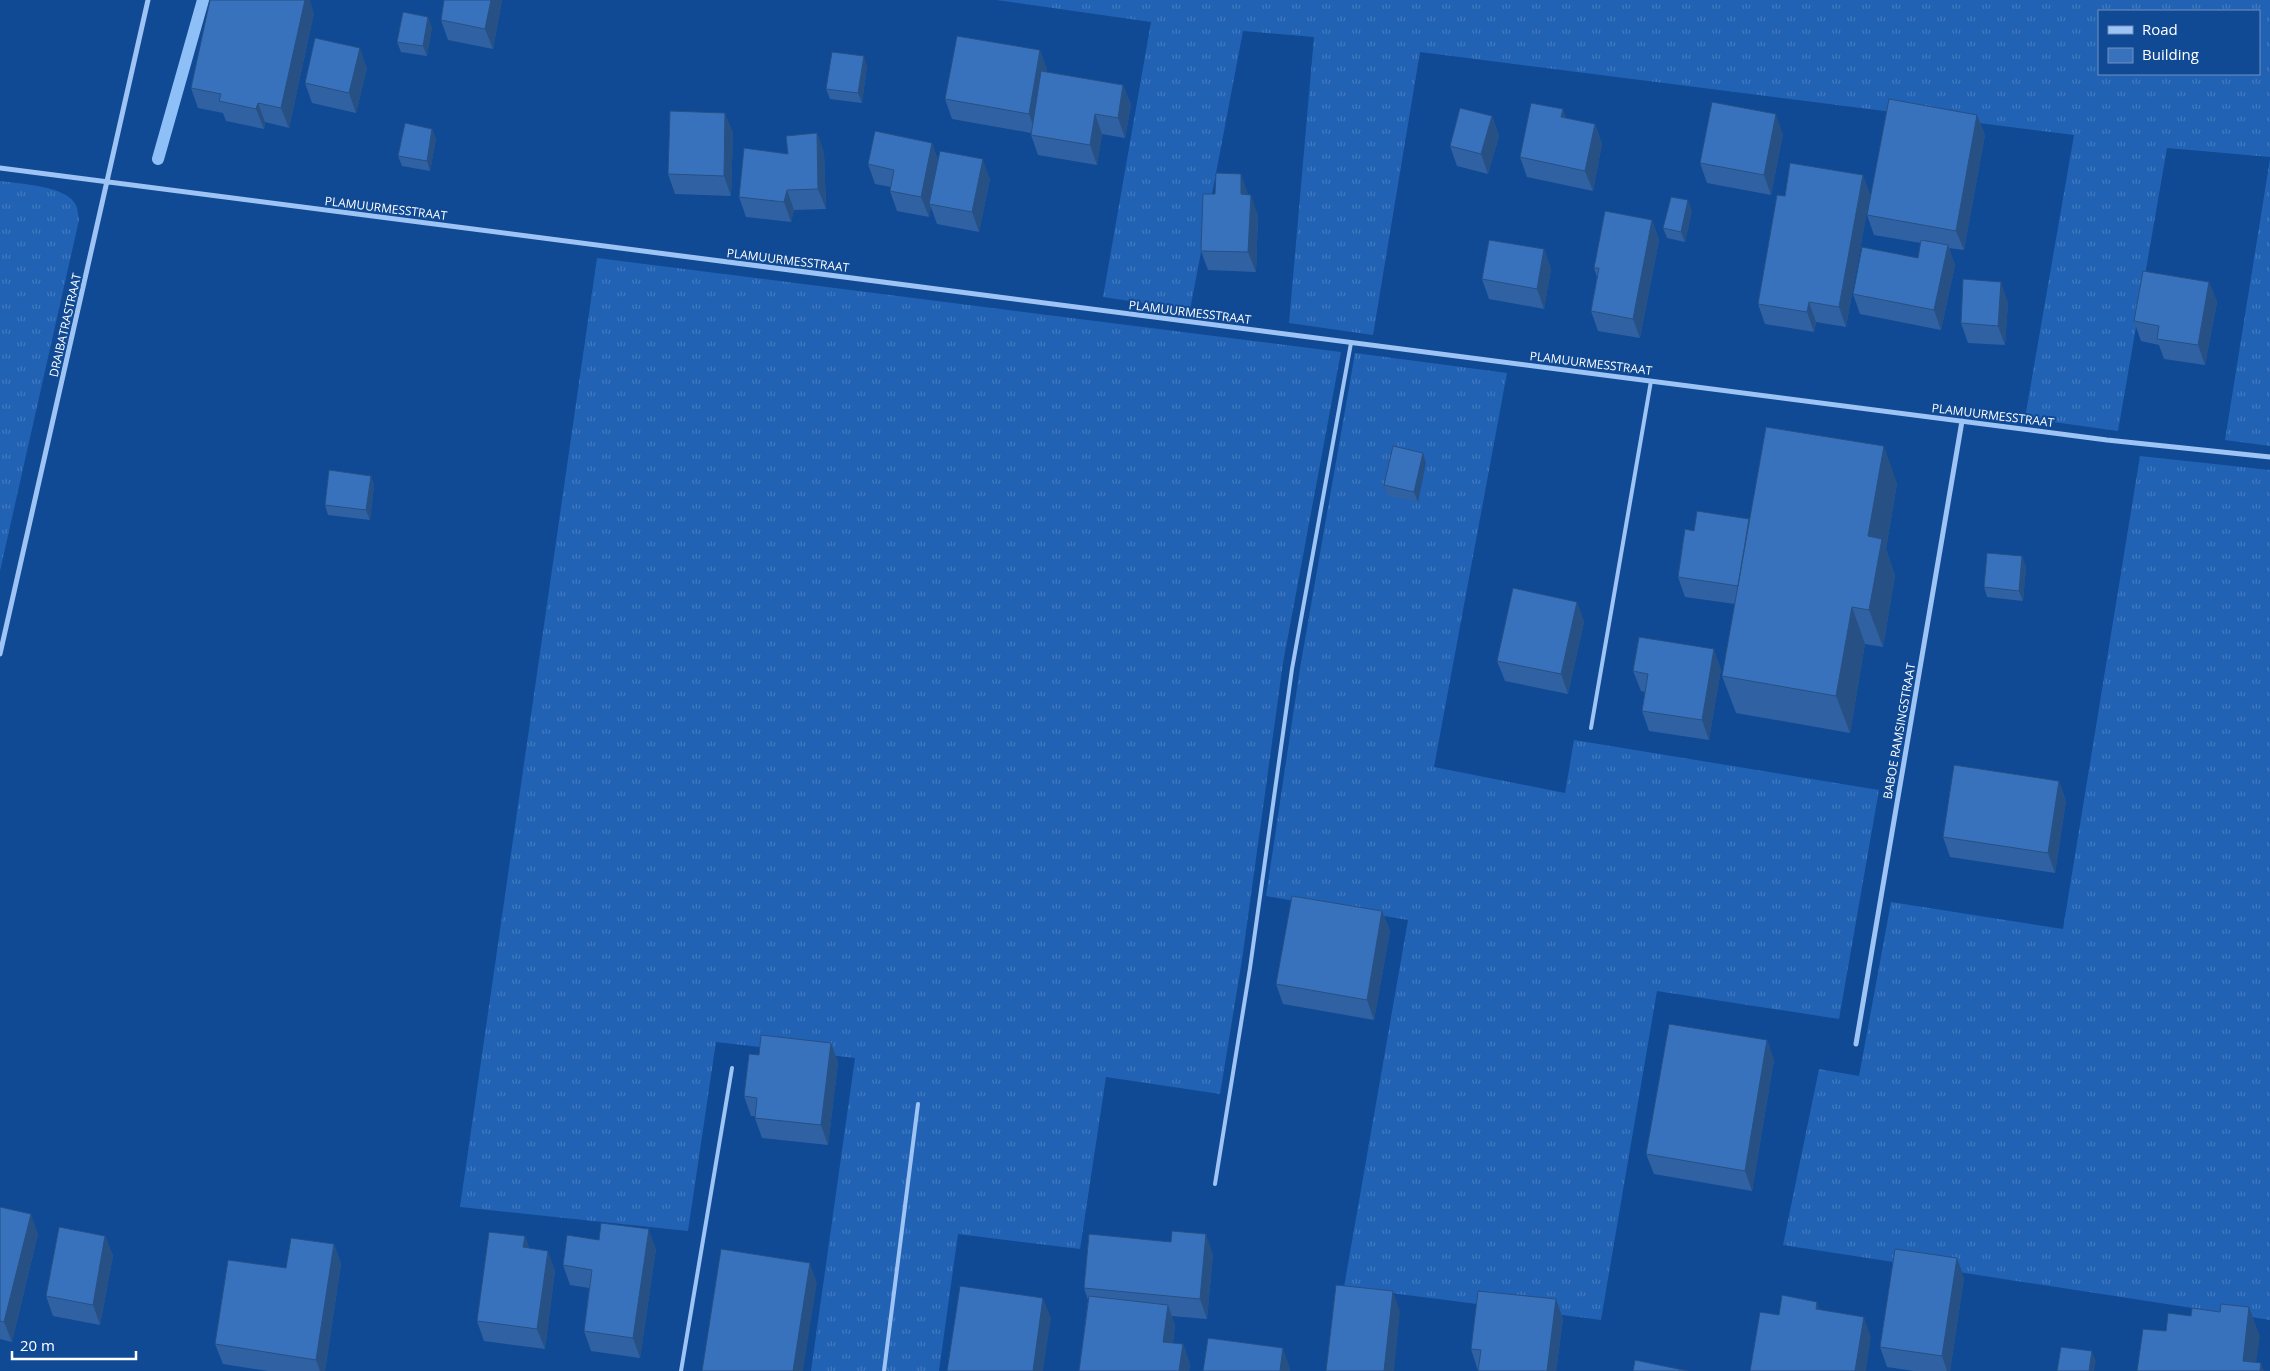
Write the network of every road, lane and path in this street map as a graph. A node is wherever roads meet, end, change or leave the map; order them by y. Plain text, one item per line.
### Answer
1 (148, 0) edge
2 (0, 168) edge
3 (107, 182) junction
4 (1351, 343) junction
5 (1651, 381) junction
6 (1962, 421) junction
7 (2270, 457) edge
8 (0, 654) edge
9 (1592, 728) dead end
10 (1856, 1044) dead end
11 (732, 1068) dead end
12 (918, 1104) dead end
13 (1215, 1184) dead end
14 (681, 1371) edge
15 (884, 1371) edge

1 - 3 street, DRAIBATRASTRAAT
2 - 3 street, PLAMUURMESSTRAAT
3 - 4 street, PLAMUURMESSTRAAT
3 - 8 street, DRAIBATRASTRAAT
4 - 5 street, PLAMUURMESSTRAAT
4 - 13 lane
5 - 6 street, PLAMUURMESSTRAAT
5 - 9 lane
6 - 7 street, PLAMUURMESSTRAAT
6 - 10 street, BABOE RAMSINGSTRAAT
11 - 14 lane
12 - 15 lane

